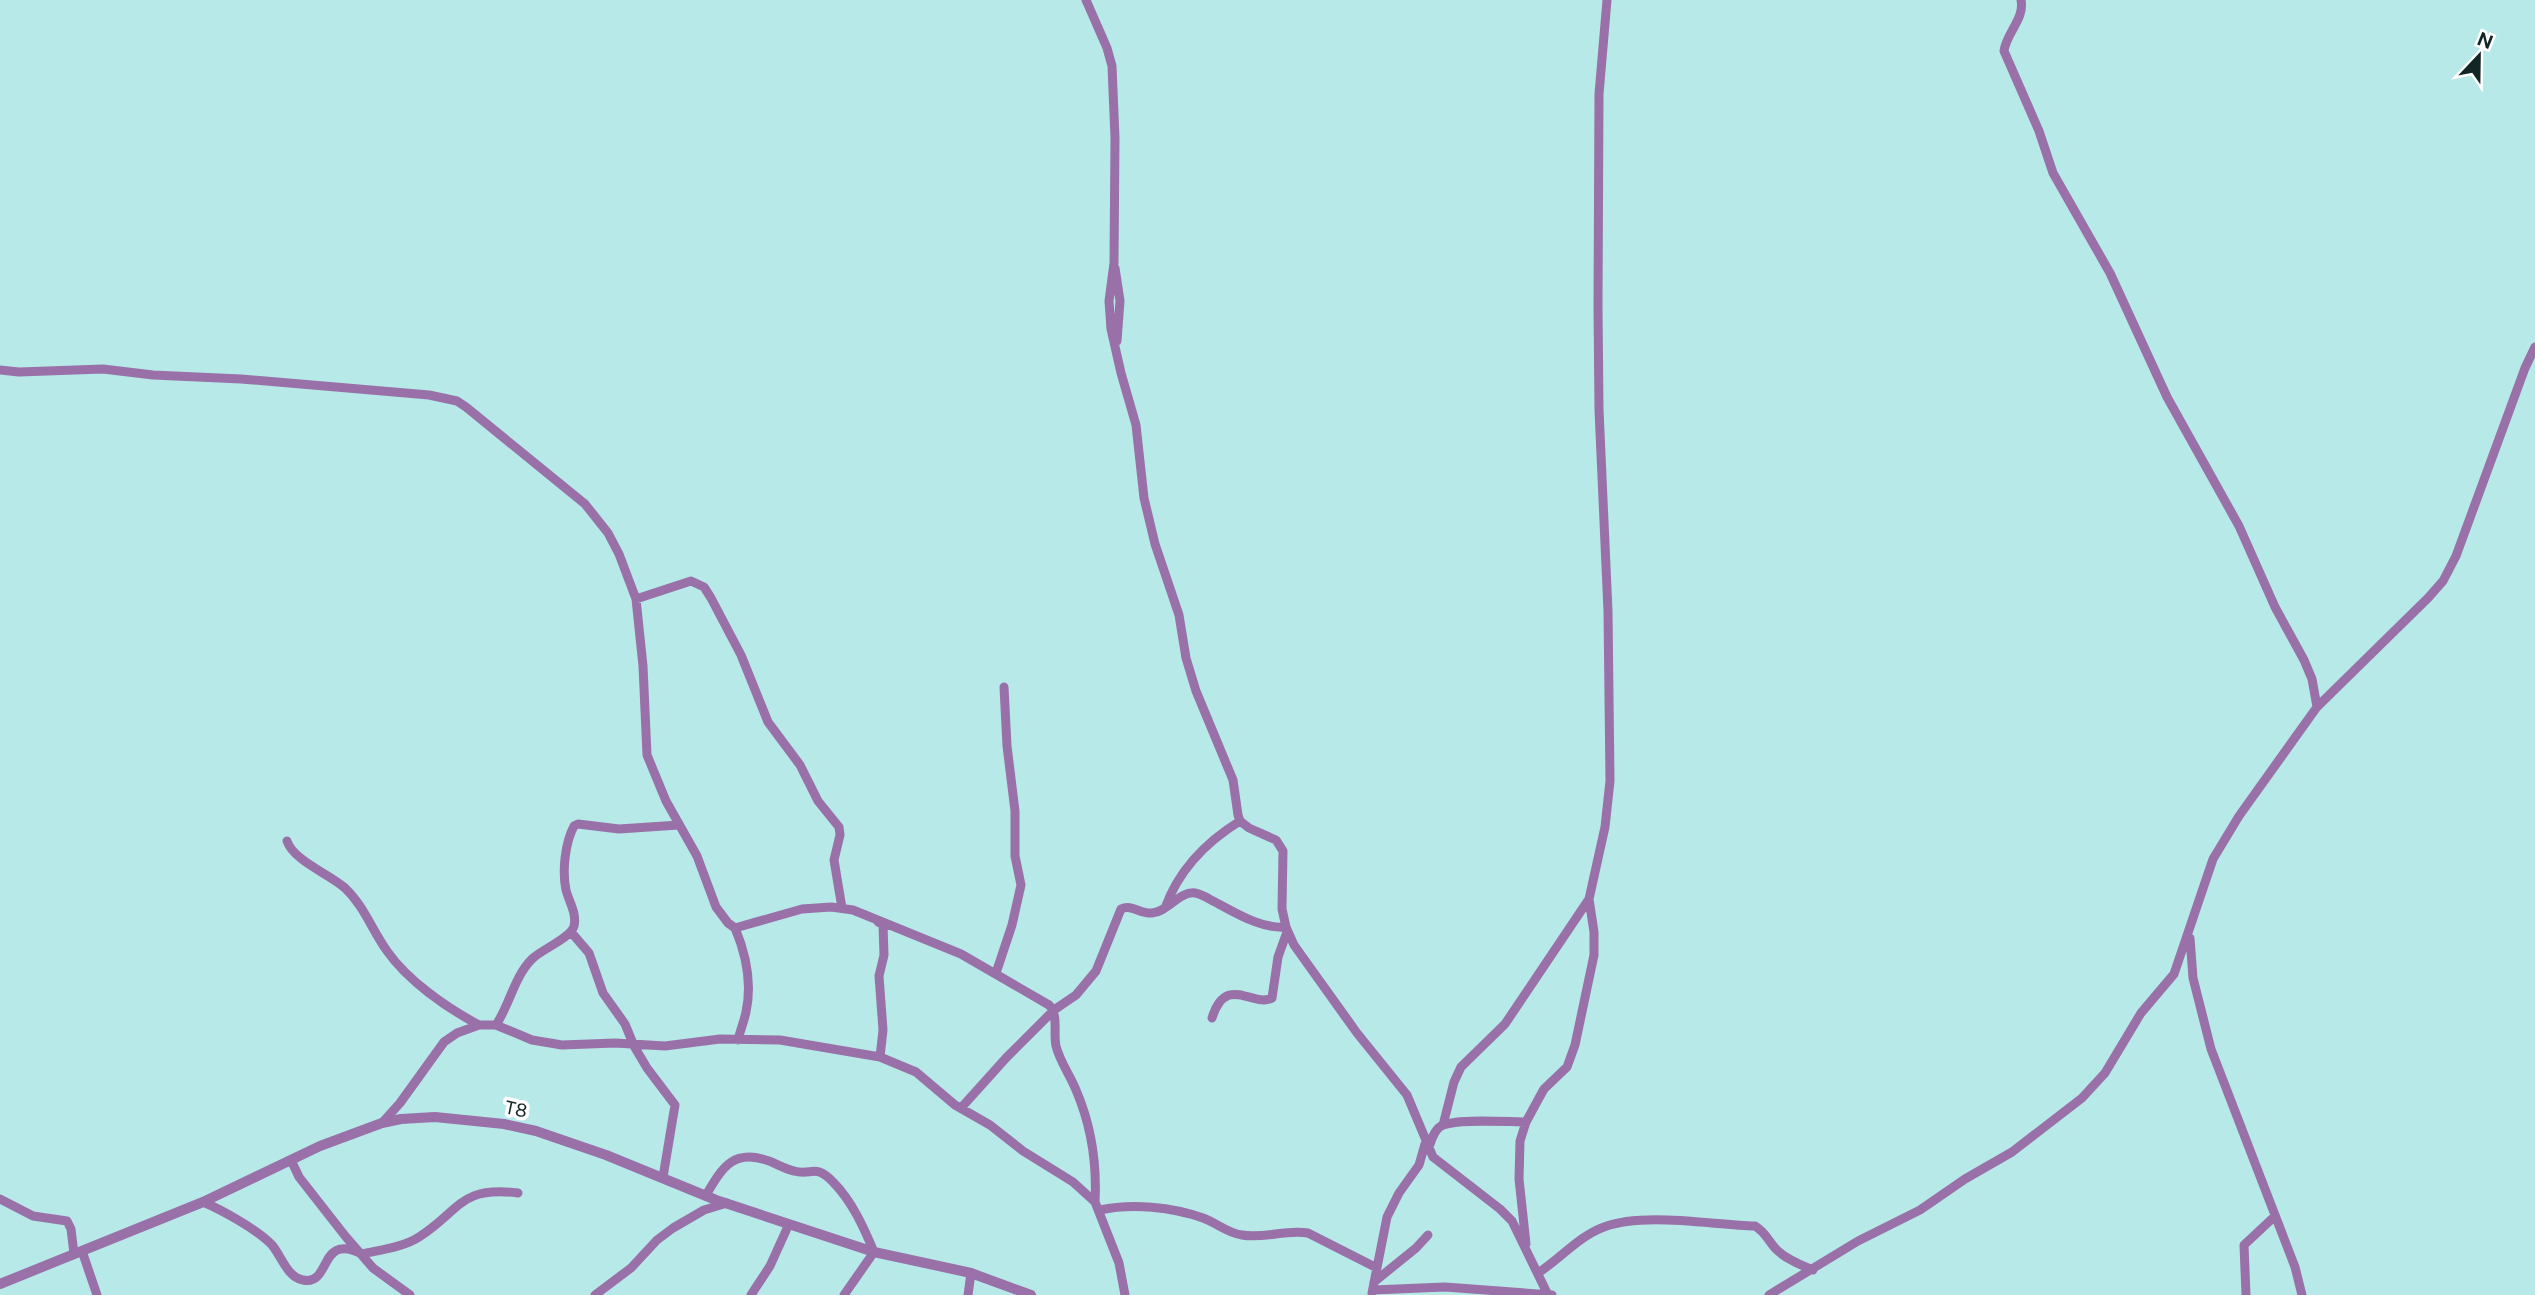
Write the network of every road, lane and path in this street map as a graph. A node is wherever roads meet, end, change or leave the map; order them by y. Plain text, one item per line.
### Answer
1 (1086, 0) edge
2 (1607, 0) edge
3 (2021, 0) edge
4 (2535, 347) edge
5 (0, 370) edge
6 (636, 599) junction
7 (1004, 687) dead end
8 (2317, 707) junction
9 (1240, 821) junction
10 (679, 825) junction
11 (288, 841) dead end
12 (1589, 899) junction
13 (842, 908) junction
14 (1164, 909) junction
15 (876, 919) junction
16 (735, 928) junction
17 (2190, 929) junction
18 (1286, 930) junction
19 (571, 932) junction
20 (996, 973) junction
21 (1054, 1010) junction
22 (1212, 1018) dead end
23 (479, 1025) junction
24 (496, 1025) junction
25 (738, 1040) junction
26 (634, 1046) junction
27 (880, 1057) junction
28 (961, 1108) junction
29 (1417, 1119) junction
30 (1526, 1122) junction
31 (382, 1123) junction
32 (1440, 1128) junction
33 (1427, 1147) junction
34 (291, 1160) junction
35 (663, 1178) junction
36 (518, 1192) dead end
37 (706, 1195) junction
38 (0, 1199) edge
39 (203, 1202) junction
40 (727, 1203) junction
41 (1098, 1206) junction
42 (2274, 1217) junction
43 (789, 1224) junction
44 (1428, 1235) dead end
45 (1526, 1249) junction
46 (78, 1252) junction
47 (874, 1252) junction
48 (362, 1254) junction
49 (1377, 1268) junction
50 (1813, 1270) junction
51 (971, 1273) junction
52 (1538, 1273) junction
53 (0, 1284) edge
54 (1373, 1289) edge
55 (97, 1295) edge
56 (410, 1295) edge
57 (595, 1295) edge
58 (751, 1295) edge
59 (844, 1295) edge
60 (968, 1295) edge
61 (1031, 1295) edge
62 (1125, 1295) edge
63 (1549, 1295) edge
64 (1769, 1295) edge
65 (2246, 1295) edge
66 (2302, 1295) edge

1 - 9 street
2 - 12 street
3 - 8 street
4 - 8 street
5 - 6 street
6 - 10 street
6 - 13 street
7 - 20 street
8 - 17 street
9 - 14 street
9 - 18 street
10 - 16 street
10 - 19 street
11 - 23 street
12 - 30 street
12 - 32 street
13 - 15 street
13 - 16 street
14 - 18 street
14 - 21 street
15 - 20 street
15 - 27 street
16 - 25 street
17 - 42 street
17 - 50 street
18 - 22 street
18 - 29 street
19 - 24 street
19 - 26 street
20 - 21 street
21 - 28 street
21 - 41 street
23 - 24 street
23 - 31 street
24 - 26 street
25 - 26 street
25 - 27 street
26 - 35 street
27 - 28 street
28 - 41 street
29 - 32 street
29 - 33 street
30 - 32 street
30 - 45 street
31 - 34 street, T8
31 - 35 street, T8
32 - 33 street
33 - 45 street
33 - 49 street
34 - 39 street, T8
34 - 48 street
35 - 37 street, T8
36 - 48 street
37 - 40 street, T8
37 - 47 street
38 - 46 street
39 - 46 street, T8
39 - 48 street
40 - 43 street, T8
40 - 57 street
41 - 49 street
41 - 62 street
42 - 65 street
42 - 66 street
43 - 47 street, T8
43 - 58 street
44 - 54 street
45 - 52 street
46 - 53 street, T8
46 - 55 street
47 - 51 street, T8
47 - 59 street
48 - 56 street
49 - 54 street
50 - 52 street
50 - 64 street
51 - 60 street
51 - 61 street, T8
52 - 63 street
54 - 63 street

